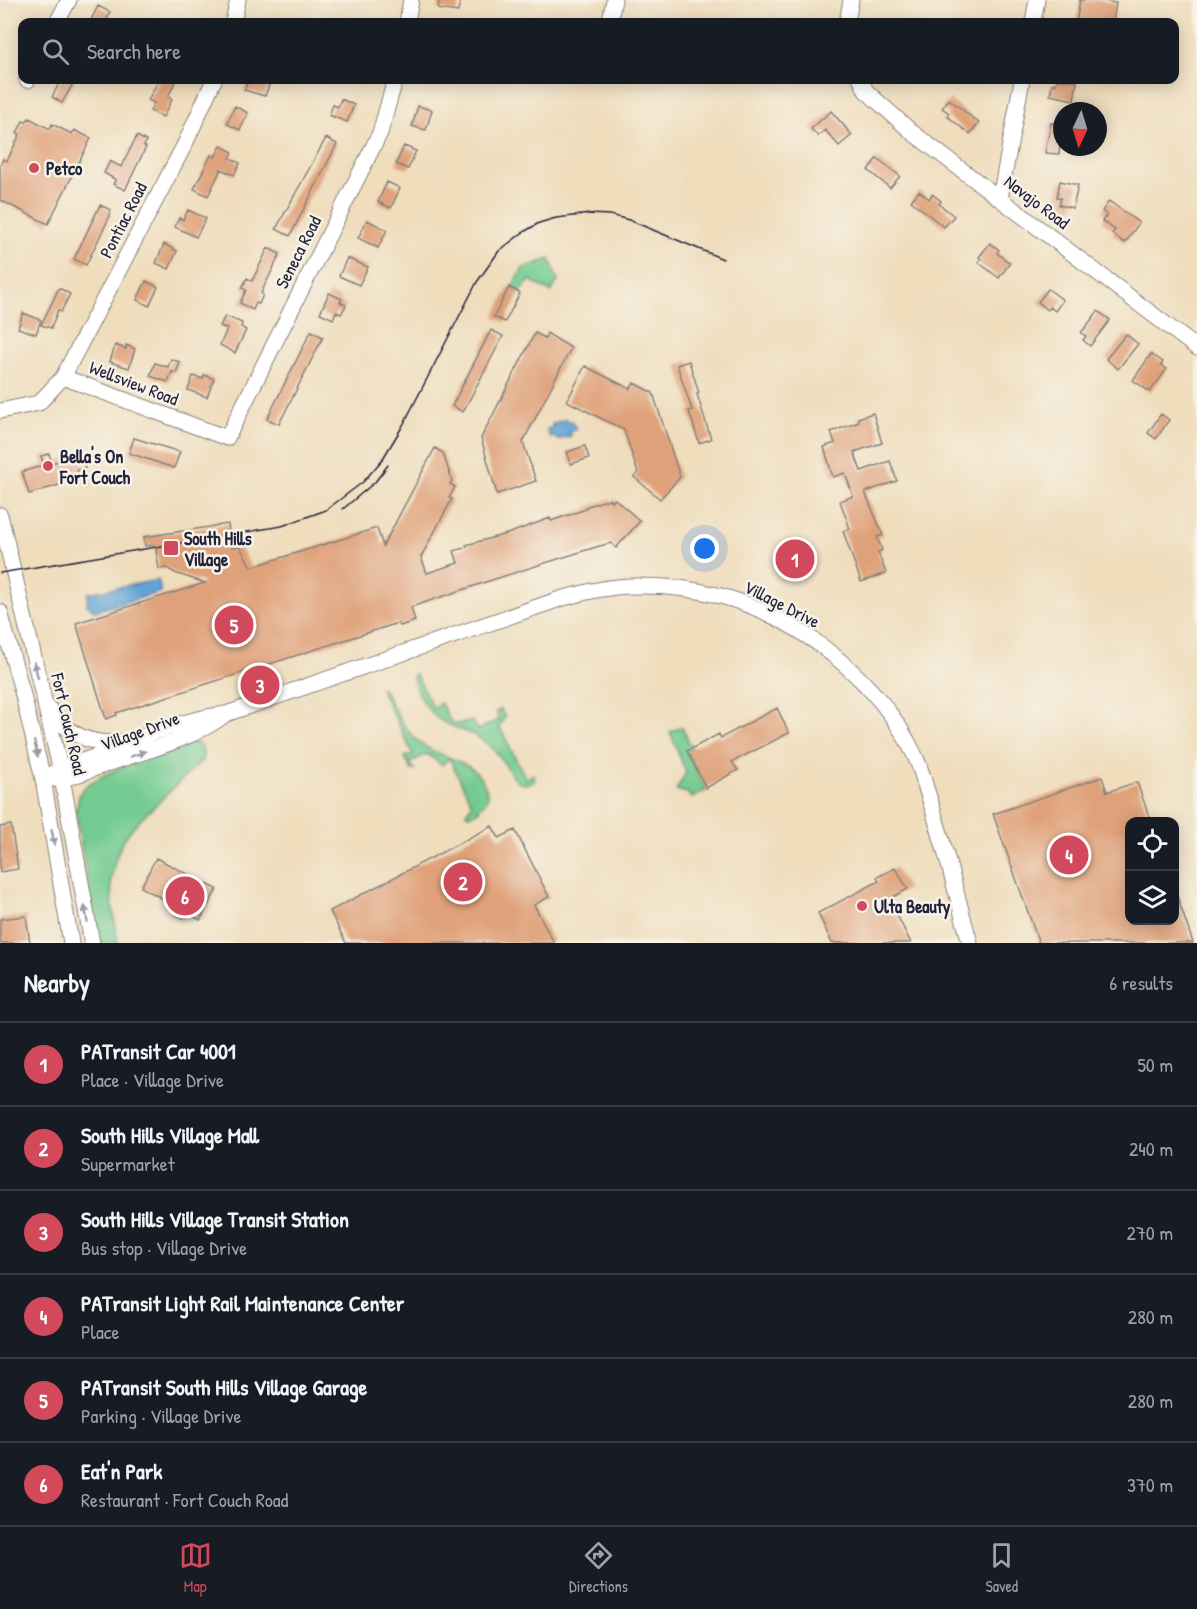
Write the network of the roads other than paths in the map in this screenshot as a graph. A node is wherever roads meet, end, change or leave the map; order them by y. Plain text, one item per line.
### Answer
1 (69, 0) edge
2 (238, 0) edge
3 (411, 0) edge
4 (614, 0) edge
5 (851, 0) edge
6 (1037, 0) edge
7 (59, 18) edge
8 (234, 18) edge
9 (408, 18) edge
10 (610, 18) edge
11 (848, 18) edge
12 (1034, 18) edge
13 (212, 84) edge
14 (394, 84) edge
15 (863, 84) edge
16 (1021, 84) edge
17 (1000, 198) junction
18 (1197, 348) edge
19 (63, 377) junction
20 (0, 411) edge
21 (227, 438) joint
22 (0, 515) edge
23 (0, 612) edge
24 (4, 641) edge
25 (44, 701) junction
26 (226, 714) junction
27 (127, 742) junction
28 (61, 773) junction
29 (43, 779) junction
30 (71, 943) edge
31 (92, 943) edge
32 (970, 943) edge

1 - 7 street
2 - 8 street
3 - 9 street
4 - 10 street
5 - 11 street
6 - 12 street
13 - 19 street, Pontiac Road
14 - 21 street, Seneca Road
15 - 17 street, Navajo Road
16 - 17 street
17 - 18 street, Navajo Road
19 - 20 street, Wellsview Road
19 - 21 street, Wellsview Road
25 -> 22 street, Fort Couch Road
23 - 24 street, Fort Couch Road
24 -> 29 street, Fort Couch Road
25 - 27 street
25 - 28 street, Fort Couch Road
26 - 27 street, Village Drive
28 -> 26 street, Village Drive
26 - 32 street, Village Drive
27 - 28 street, Village Drive
28 - 29 street, Village Drive
31 -> 28 street, Fort Couch Road
29 -> 30 street, Fort Couch Road

